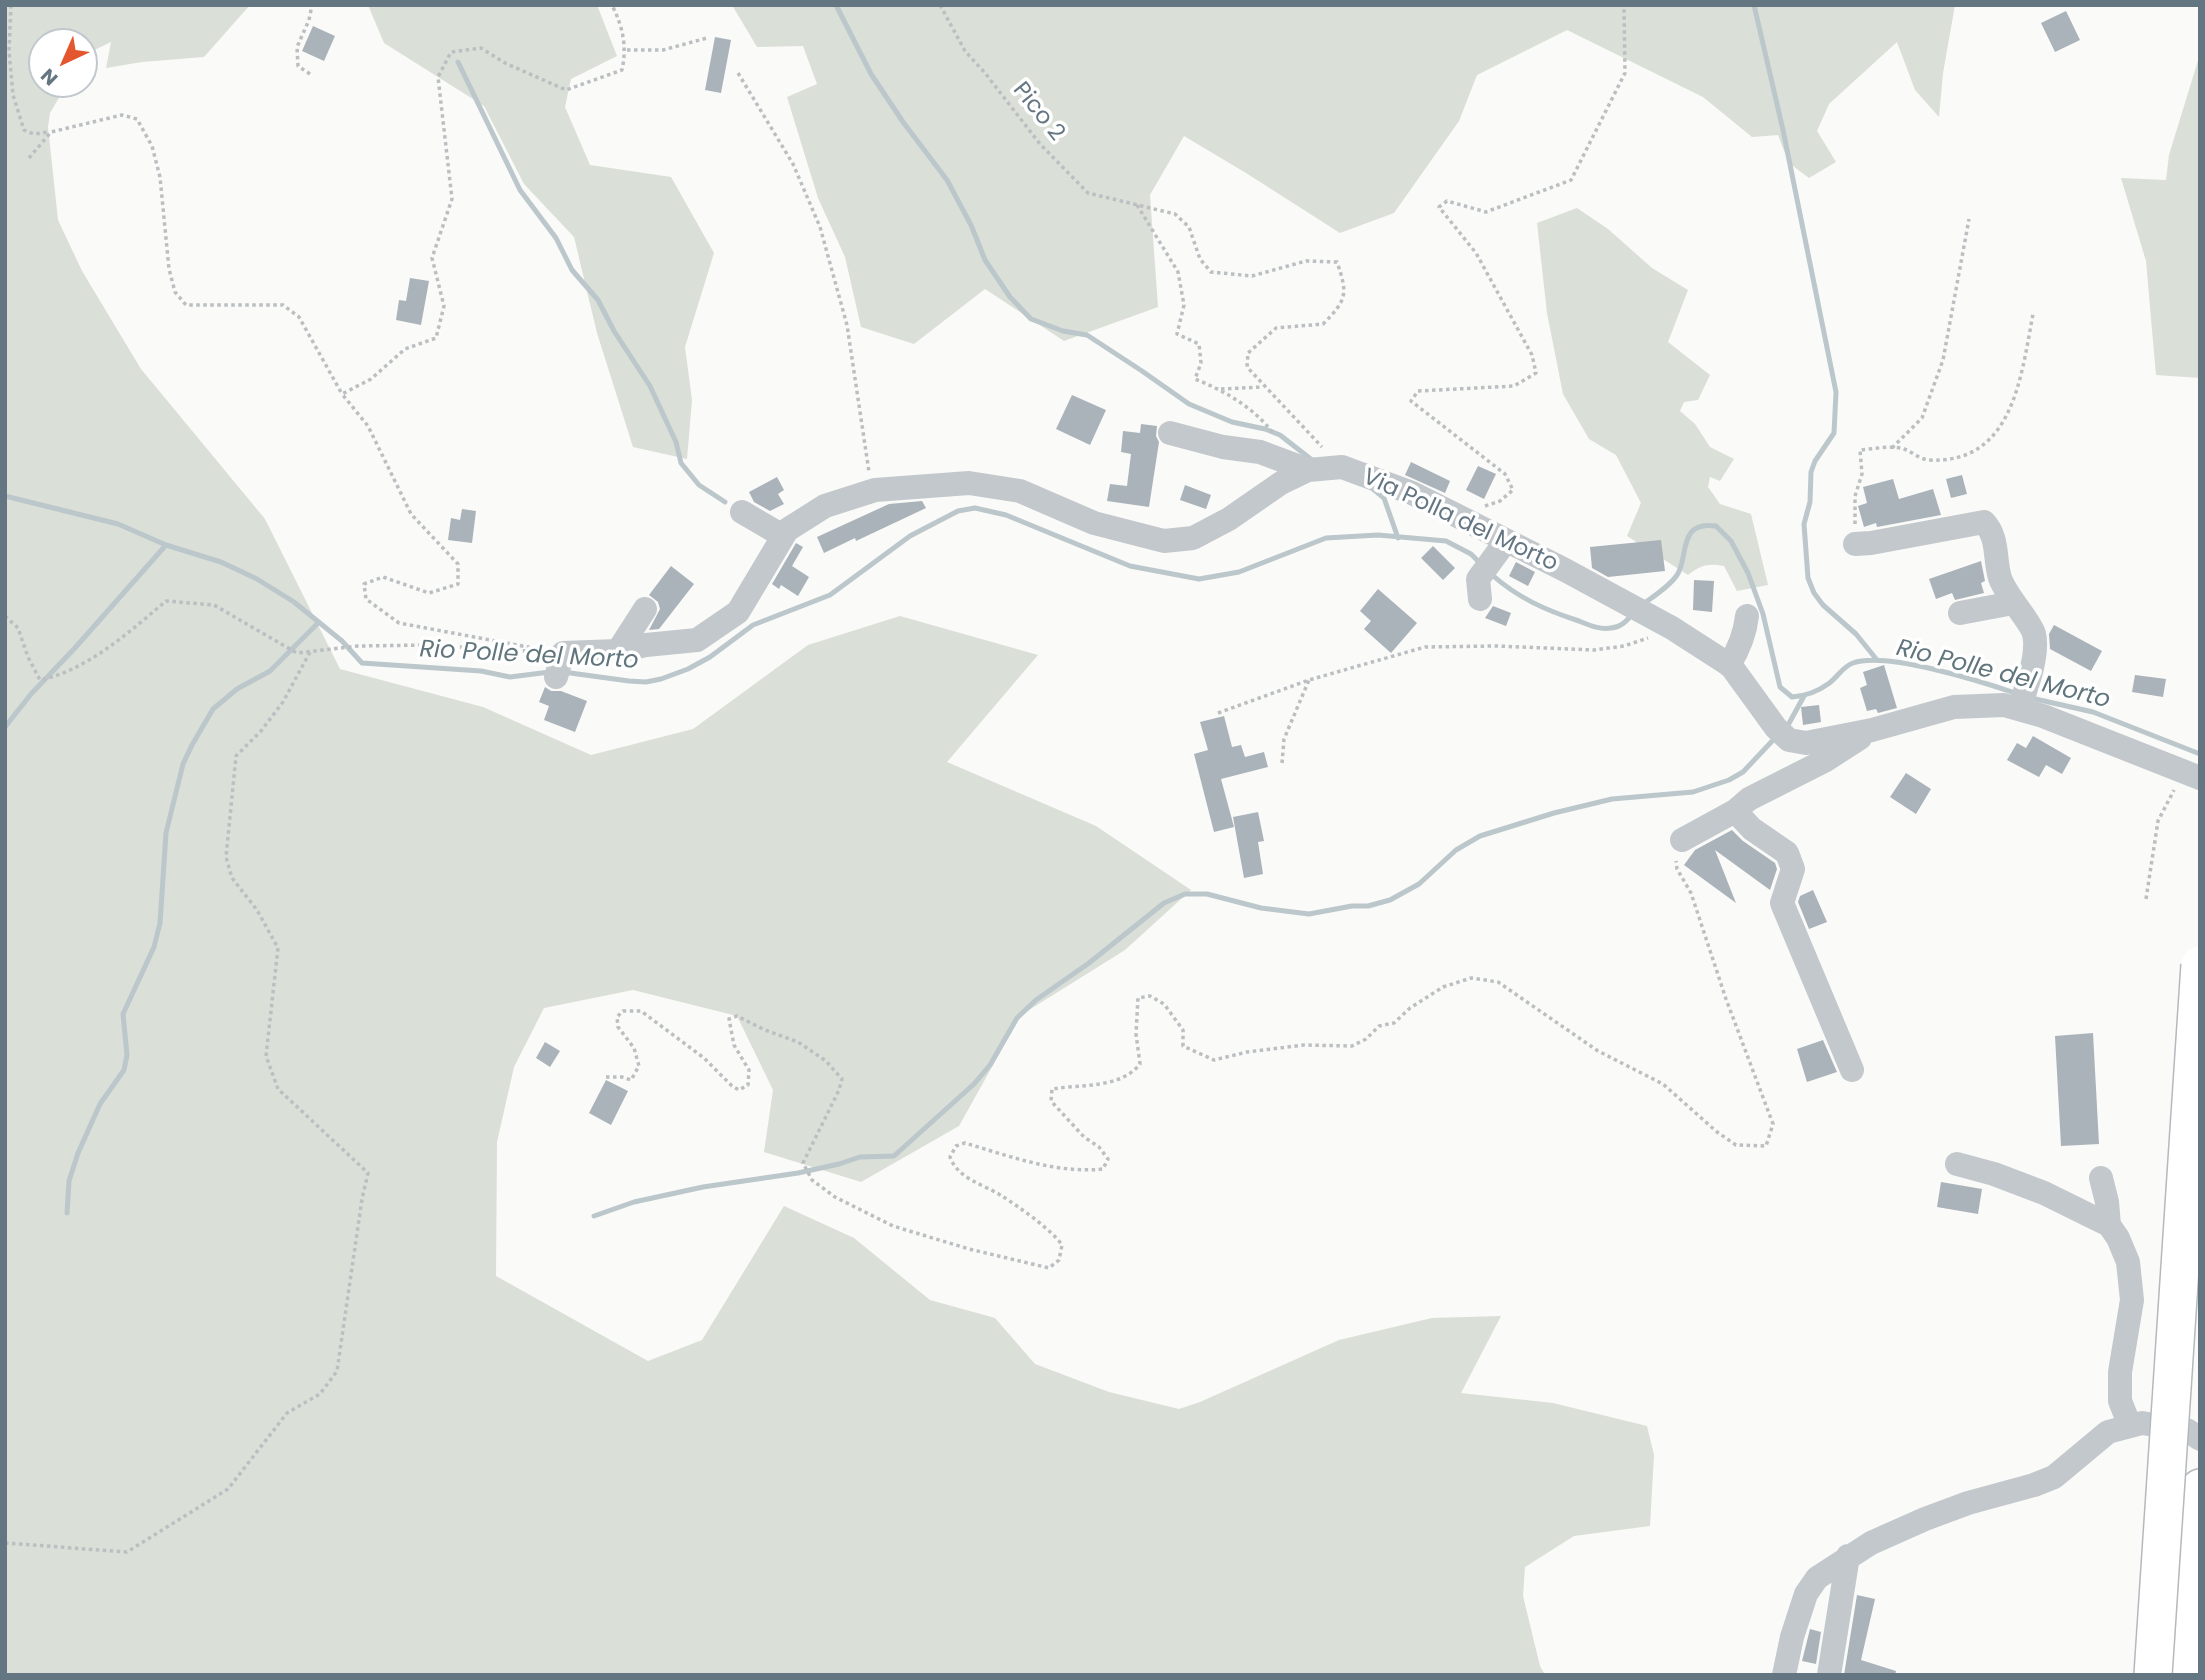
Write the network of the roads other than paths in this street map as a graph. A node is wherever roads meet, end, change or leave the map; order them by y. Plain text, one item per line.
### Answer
1 (1170, 433) dead end
2 (1311, 470) junction
3 (742, 512) dead end
4 (783, 536) junction
5 (1501, 539) junction
6 (1859, 544) road end
7 (1482, 579) dead end
8 (2013, 603) junction
9 (645, 609) dead end
10 (1960, 614) dead end
11 (1747, 616) dead end
12 (618, 651) junction
13 (560, 664) road end
14 (1729, 665) junction
15 (2022, 700) junction
16 (1872, 730) junction
17 (2192, 774) edge
18 (1735, 811) junction
19 (1682, 840) road end
20 (2200, 965) edge
21 (1852, 1070) dead end
22 (1957, 1164) dead end
23 (2101, 1178) dead end
24 (2109, 1225) junction
25 (2130, 1426) junction
26 (2200, 1440) edge
27 (2200, 1488) edge
28 (1848, 1556) junction
29 (1784, 1675) edge
30 (1829, 1675) edge
31 (2152, 1675) edge
32 (2185, 1675) edge

1 - 2 street
2 - 4 street, Via Polla del Morto
2 - 5 street, Via Polla del Morto
3 - 4 street
4 - 12 street, Via Polla del Morto
5 - 7 street
5 - 14 street, Via Polla del Morto
6 - 8 street
8 - 10 street
8 - 15 street
9 - 12 street
11 - 14 street
12 - 13 street, Via Polla del Morto
14 - 16 street, Via Polla del Morto
15 - 16 street, Via Polla del Morto
15 - 17 street, Via Polla del Morto
16 - 18 street
18 - 19 street
18 - 21 street
20 - 31 highway, bridge
22 - 24 street
23 - 24 street
24 - 25 street
25 - 26 street
25 - 28 street
27 - 32 highway
28 - 29 street
28 - 30 street

